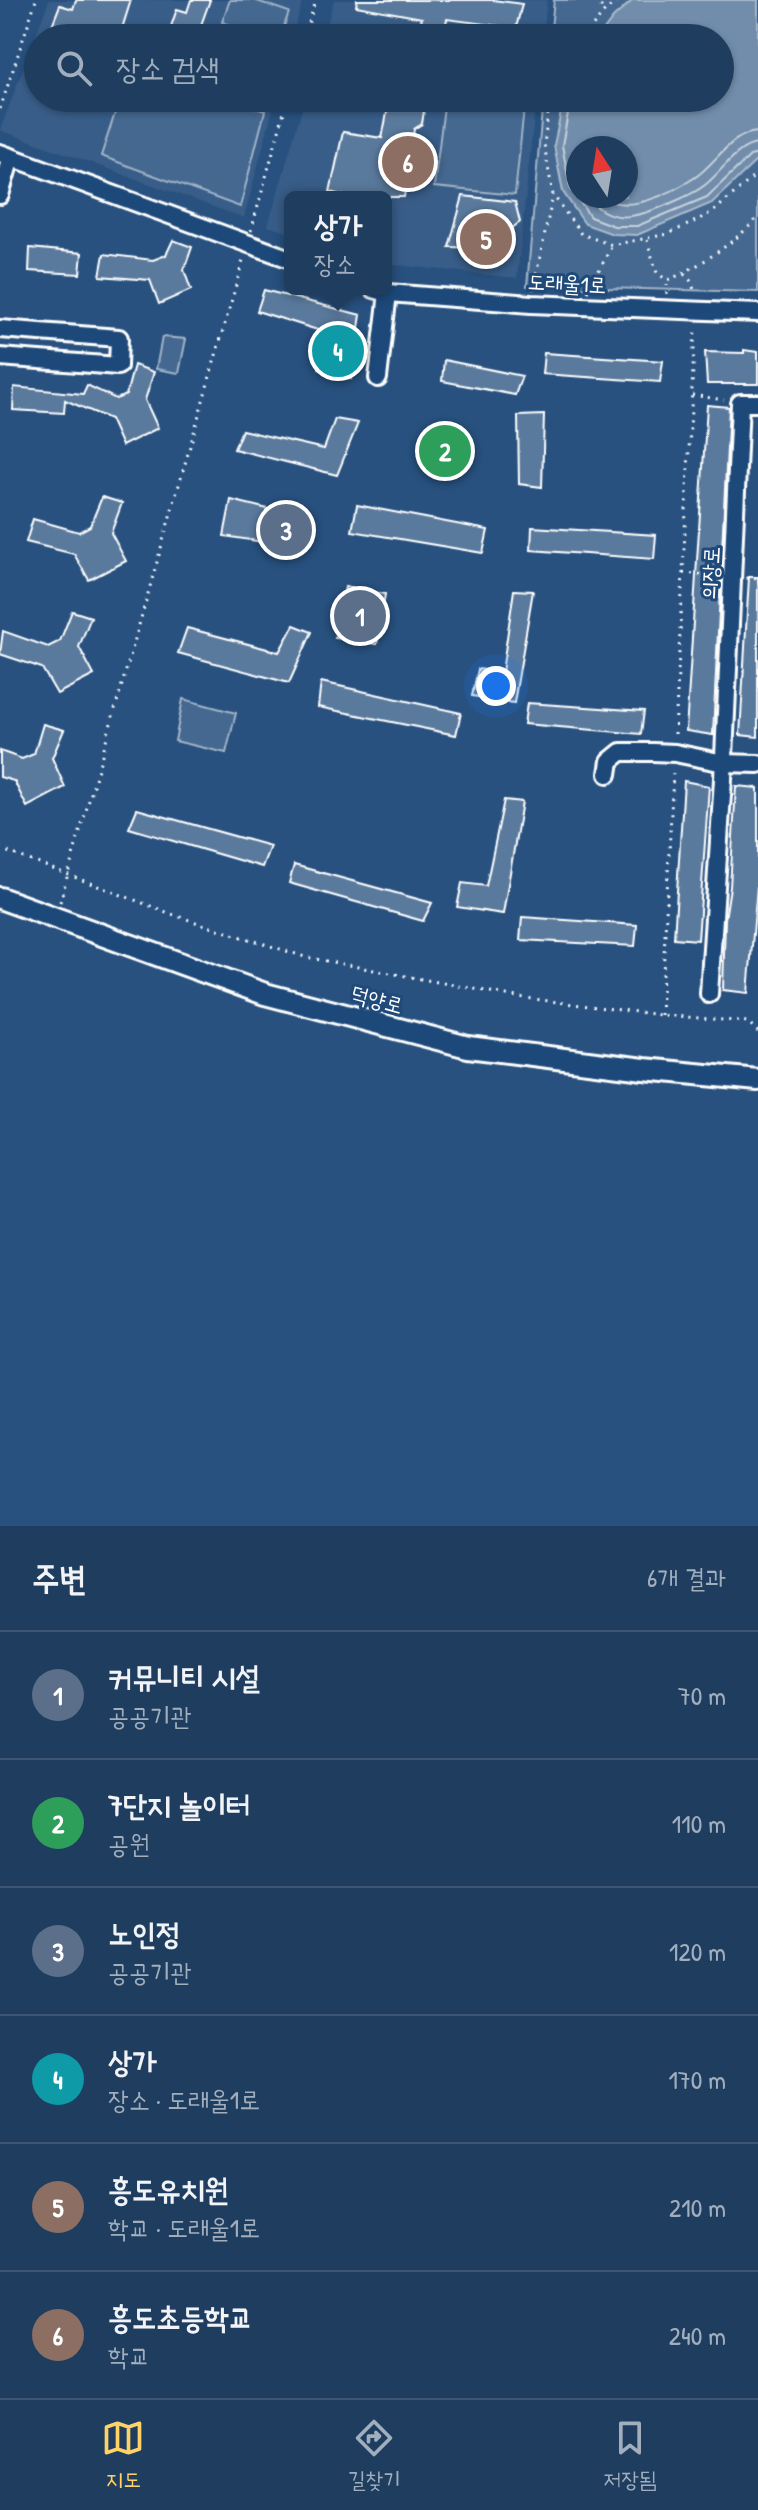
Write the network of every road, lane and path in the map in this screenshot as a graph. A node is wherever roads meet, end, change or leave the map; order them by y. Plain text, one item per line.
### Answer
1 (36, 0) edge
2 (315, 0) edge
3 (595, 0) edge
4 (619, 0) edge
5 (605, 11) junction
6 (28, 24) edge
7 (309, 24) edge
8 (594, 24) edge
9 (24, 36) edge
10 (0, 109) edge
11 (284, 112) edge
12 (548, 112) edge
13 (5, 155) edge
14 (758, 173) edge
15 (0, 195) edge
16 (553, 195) junction
17 (758, 217) edge
18 (251, 231) dead end
19 (647, 240) junction
20 (612, 245) junction
21 (244, 257) dead end
22 (284, 257) edge
23 (684, 274) junction
24 (667, 280) junction
25 (533, 291) dead end
26 (392, 292) edge
27 (588, 293) dead end
28 (667, 294) dead end
29 (381, 295) edge
30 (696, 295) dead end
31 (758, 313) edge
32 (695, 328) dead end
33 (0, 329) edge
34 (0, 357) edge
35 (378, 378) dead end
36 (692, 395) junction
37 (740, 403) junction
38 (758, 403) edge
39 (683, 573) junction
40 (719, 576) dead end
41 (743, 578) dead end
42 (758, 579) edge
43 (675, 734) dead end
44 (724, 763) junction
45 (758, 764) edge
46 (673, 773) dead end
47 (608, 774) dead end
48 (0, 849) edge
49 (67, 874) junction
50 (0, 898) edge
51 (60, 902) dead end
52 (709, 994) dead end
53 (661, 1015) junction
54 (758, 1032) edge
55 (758, 1080) edge

1 - 6 path
2 - 7 path
3 - 5 path
4 - 5 path
5 - 8 path
9 - 10 path
11 - 18 path
12 - 16 path
13 - 15 street
13 - 22 street
14 - 19 path
16 - 20 path
16 - 25 path
17 - 23 path
19 - 20 path
19 - 24 path
20 - 27 path
21 - 49 path
23 - 24 path
23 - 30 path
24 - 28 path
26 - 31 street, 도래울1로
29 - 35 street
32 - 36 path
33 - 34 street
36 - 37 path
36 - 39 path
37 - 38 street
37 - 44 street, 의장로
39 - 40 path
39 - 43 path
41 - 42 path
44 - 45 street
44 - 47 street
44 - 52 street, 의장로
46 - 53 path
48 - 49 path
49 - 51 path
49 - 53 path
50 - 55 main road, 덕양로
53 - 54 path

